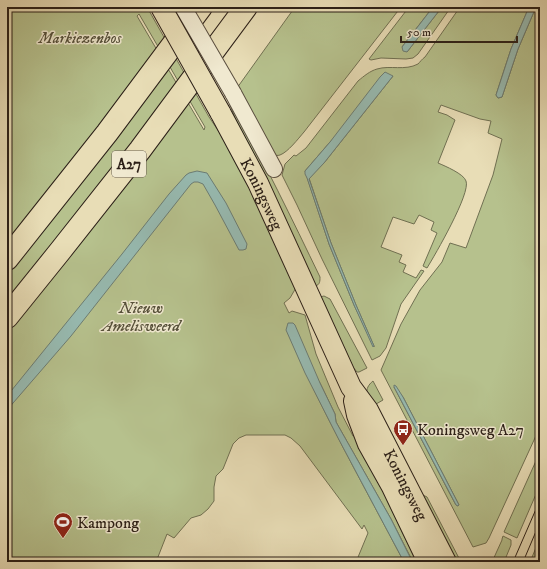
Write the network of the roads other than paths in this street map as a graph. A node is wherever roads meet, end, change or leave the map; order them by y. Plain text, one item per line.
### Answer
1 (161, 7) edge
2 (183, 7) edge
3 (201, 7) edge
4 (246, 7) edge
5 (274, 169) dead end
6 (7, 258) edge
7 (7, 317) edge
8 (351, 387) junction
9 (428, 562) edge
10 (446, 562) edge

1 - 8 main road, Koningsweg, bridge
2 - 5 street, Koningsweg, bridge
3 - 6 highway, A27
4 - 7 highway, A27
8 - 9 main road, Koningsweg
8 - 10 main road, Koningsweg

